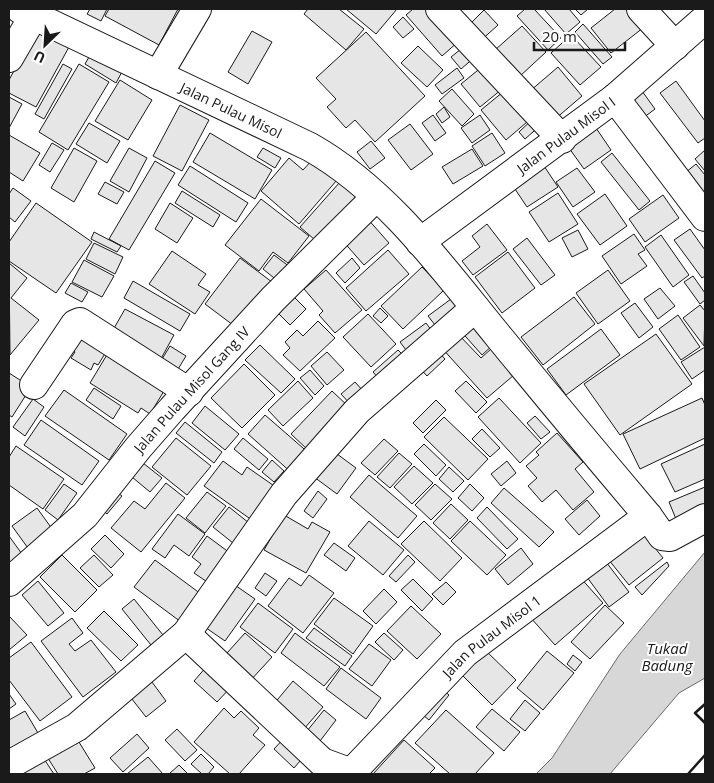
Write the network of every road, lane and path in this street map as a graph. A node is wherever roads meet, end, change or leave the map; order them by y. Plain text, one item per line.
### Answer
1 (197, 9) edge
2 (440, 9) edge
3 (641, 9) edge
4 (25, 11) edge
5 (705, 19) edge
6 (675, 46) junction
7 (9, 58) edge
8 (158, 74) junction
9 (615, 98) junction
10 (562, 139) junction
11 (376, 197) junction
12 (705, 217) edge
13 (420, 242) junction
14 (475, 308) junction
15 (34, 385) dead end
16 (189, 392) junction
17 (648, 516) junction
18 (705, 518) edge
19 (9, 582) edge
20 (186, 634) junction
21 (9, 765) edge
22 (316, 768) edge
23 (349, 773) edge

1 - 8 street
2 - 10 street
3 - 6 street
4 - 7 street
4 - 8 street, Jalan Pulau Misol
5 - 6 street, Jalan Pulau Misol I
6 - 9 street, Jalan Pulau Misol I
8 - 11 street, Jalan Pulau Misol
9 - 10 street, Jalan Pulau Misol I
9 - 12 street
10 - 13 street, Jalan Pulau Misol I
11 - 13 street, Jalan Pulau Misol
11 - 16 street, Jalan Pulau Misol Gang IV
13 - 14 street
14 - 17 street
14 - 20 street
15 - 16 street
16 - 19 street, Jalan Pulau Misol Gang IV
17 - 18 street
17 - 23 street, Jalan Pulau Misol 1
20 - 21 street
20 - 22 street
22 - 23 street

